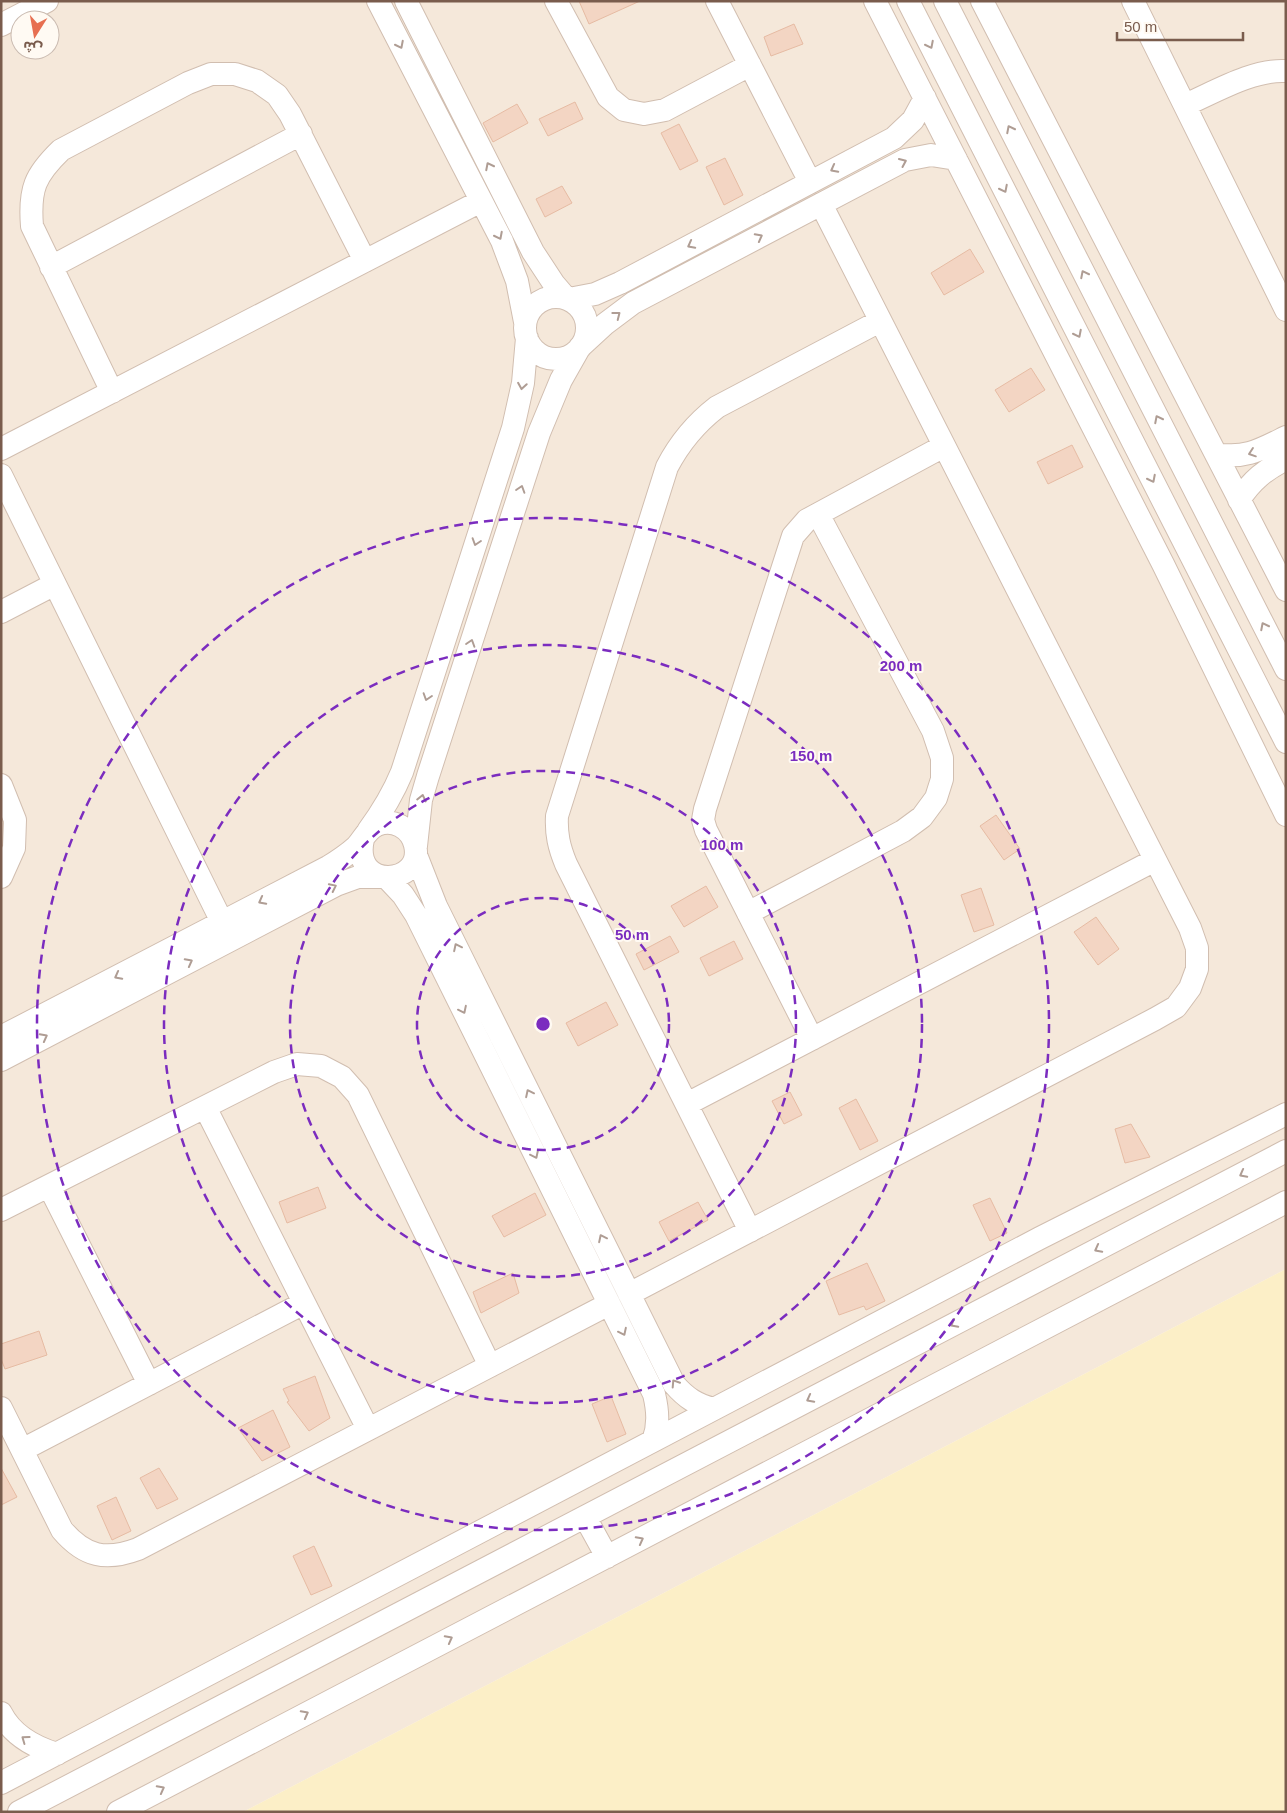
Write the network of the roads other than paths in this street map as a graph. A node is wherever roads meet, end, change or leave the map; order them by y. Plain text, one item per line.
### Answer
1 (47, 1) edge
2 (378, 1) edge
3 (406, 1) edge
4 (556, 1) edge
5 (717, 1) edge
6 (875, 1) edge
7 (908, 1) edge
8 (945, 1) edge
9 (982, 1) edge
10 (1133, 1) edge
11 (1, 25) edge
12 (750, 65) junction
13 (1286, 71) edge
14 (924, 98) junction
15 (1185, 105) junction
16 (301, 134) junction
17 (956, 159) junction
18 (810, 182) junction
19 (481, 201) junction
20 (821, 204) junction
21 (364, 261) junction
22 (50, 267) junction
23 (1283, 296) edge
24 (567, 299) junction
25 (880, 321) junction
26 (526, 330) junction
27 (579, 349) junction
28 (112, 392) junction
29 (1286, 437) edge
30 (944, 446) junction
31 (1135, 446) junction
32 (1, 449) edge
33 (1216, 454) junction
34 (1286, 460) edge
35 (1111, 463) junction
36 (1, 475) edge
37 (1239, 500) junction
38 (818, 514) junction
39 (1220, 540) junction
40 (1191, 555) junction
41 (55, 584) junction
42 (1286, 590) edge
43 (1, 612) edge
44 (1286, 669) edge
45 (1286, 742) edge
46 (1, 785) edge
47 (1286, 815) edge
48 (365, 835) junction
49 (416, 851) junction
50 (1155, 860) junction
51 (1, 877) edge
52 (384, 878) junction
53 (748, 913) junction
54 (222, 922) junction
55 (1, 1037) edge
56 (812, 1039) junction
57 (1, 1060) edge
58 (686, 1104) junction
59 (205, 1107) junction
60 (1286, 1114) edge
61 (1286, 1151) edge
62 (49, 1186) junction
63 (1286, 1202) edge
64 (1, 1210) edge
65 (750, 1231) junction
66 (629, 1294) junction
67 (304, 1303) junction
68 (609, 1304) junction
69 (490, 1366) junction
70 (149, 1384) junction
71 (1, 1408) edge
72 (714, 1409) junction
73 (368, 1429) junction
74 (653, 1441) junction
75 (22, 1450) junction
76 (585, 1517) junction
77 (607, 1557) junction
78 (1, 1713) edge
79 (56, 1754) junction
80 (1, 1783) edge
81 (19, 1812) edge
82 (118, 1812) edge

1 - 11 street
2 -> 19 street
24 -> 3 street
4 - 12 street
5 - 12 street
6 - 14 street
7 -> 31 street
39 -> 8 street
9 - 33 street
10 - 15 street
12 - 18 street
13 - 15 street
14 - 17 street
14 -> 18 street
15 - 23 street
16 - 21 street
16 - 22 street
16 - 22 street
20 -> 17 street
17 - 35 street
18 -> 24 street
19 - 21 street
19 -> 26 street
20 - 25 street
27 -> 20 street
21 - 28 street
22 - 28 street
24 - 26 street
24 - 27 street
25 - 30 street
25 - 58 street
26 - 27 street
26 -> 48 street
49 -> 27 street
28 - 32 street
29 -> 33 street
30 - 38 street
30 - 50 street
31 - 35 street
31 -> 40 street
33 - 37 street
34 - 37 street
35 - 47 street
36 - 41 street
37 - 42 street
38 - 53 street
38 - 53 street
39 - 40 street
44 -> 39 street
40 - 45 street
41 - 43 street
41 - 54 street
46 - 51 street
48 - 49 street
48 - 52 street
48 -> 54 street
49 - 52 street
66 -> 49 street
50 - 56 street
50 - 65 street
57 -> 52 street
52 -> 68 street
53 - 56 street
54 -> 55 street
56 - 58 street
58 - 65 street
59 - 62 street
59 - 67 street
59 - 69 street
60 - 72 street
61 -> 76 street
62 - 64 street
62 - 70 street
77 -> 63 street
65 - 66 street
72 -> 66 street
67 - 70 street
67 - 73 street
68 - 69 street
68 -> 74 street
69 - 73 street
70 - 75 street
71 - 75 street
72 - 74 street
73 - 75 street
74 - 79 street
76 - 77 street
76 - 81 street
82 -> 77 street
79 -> 78 street
79 - 80 street

